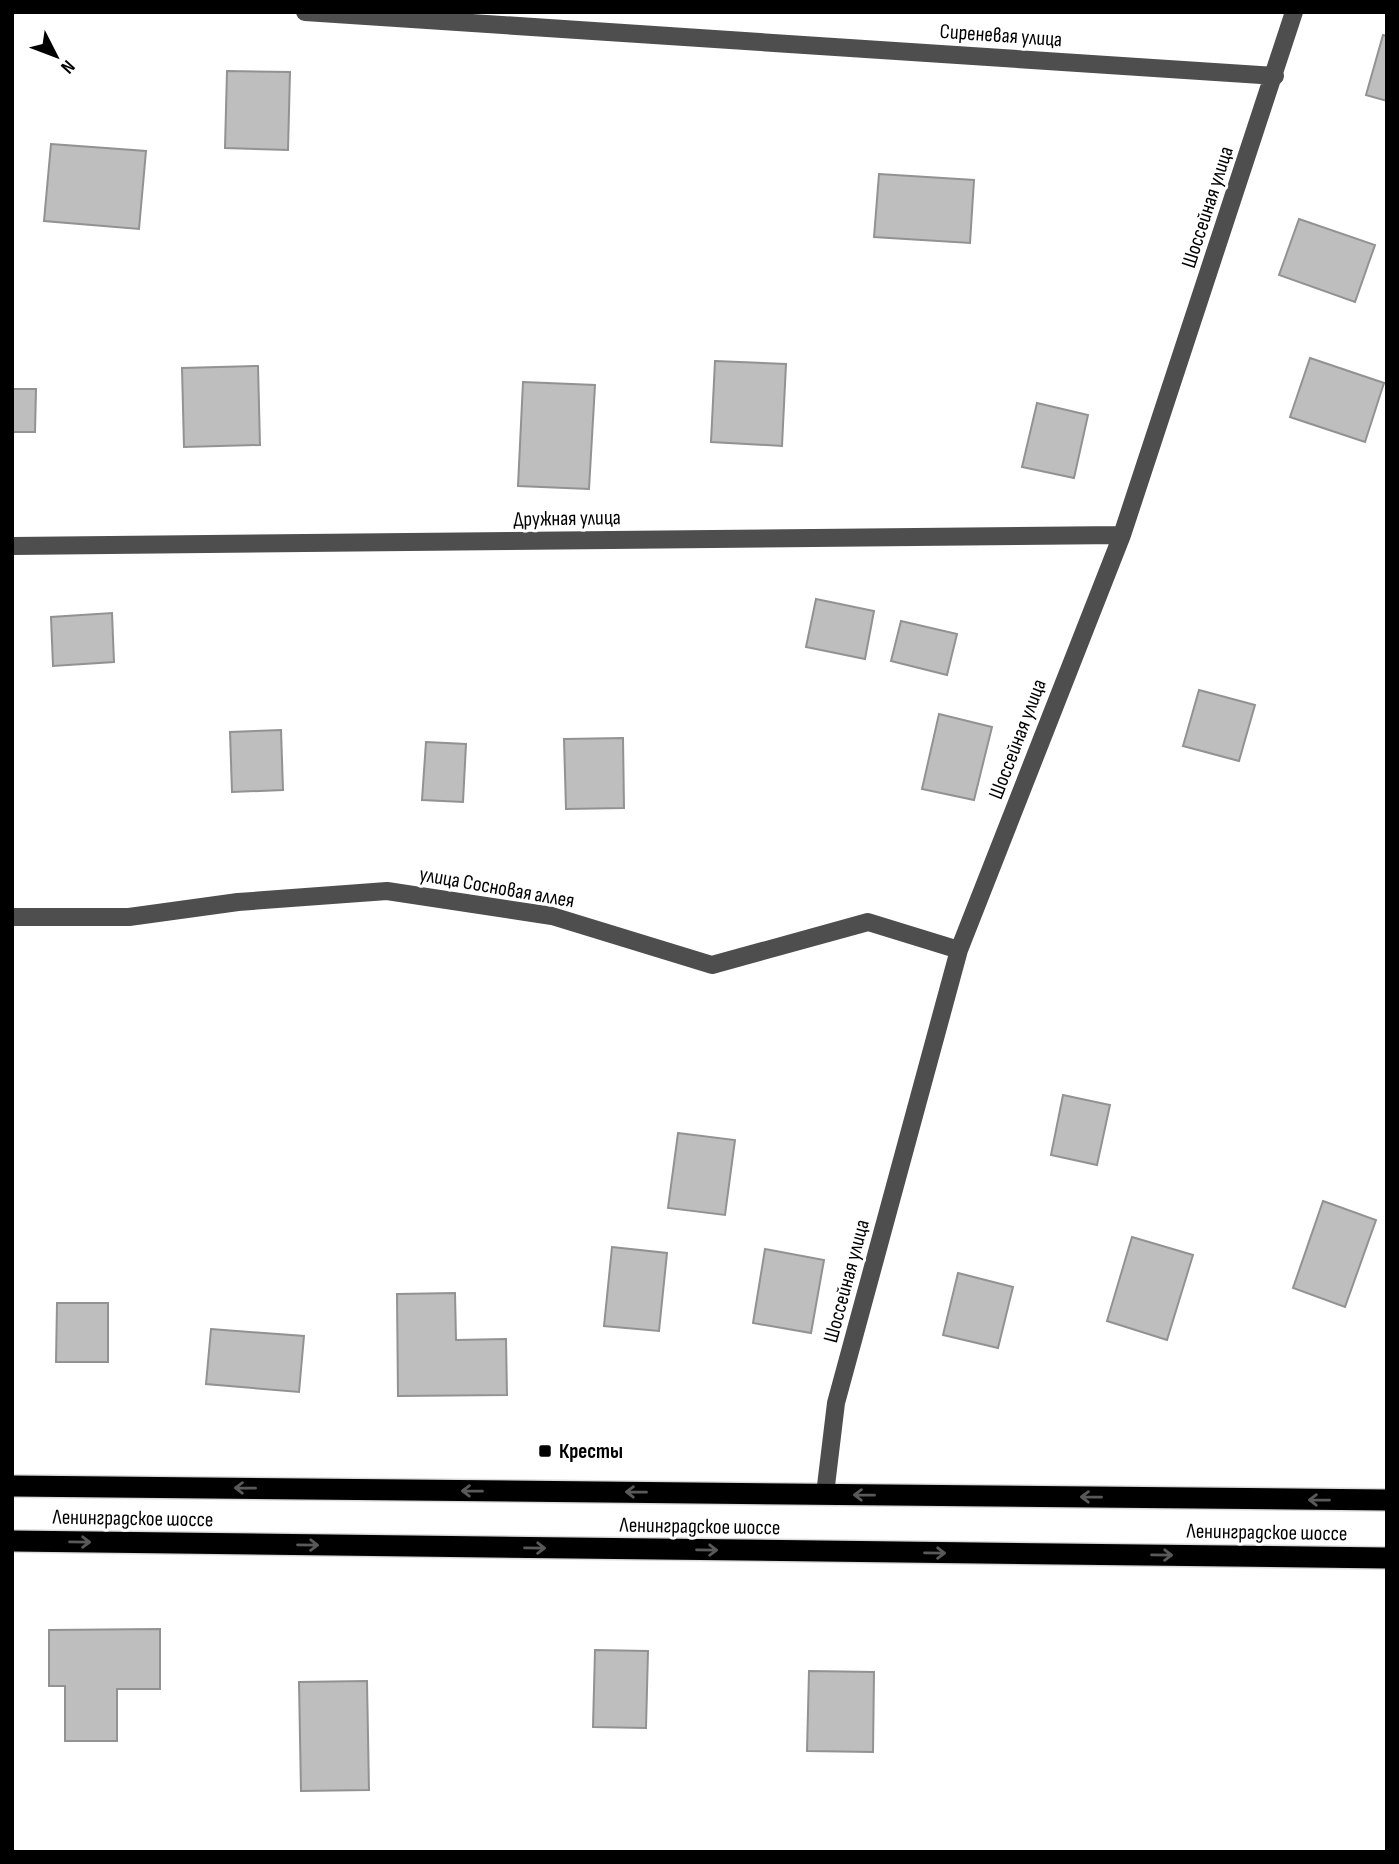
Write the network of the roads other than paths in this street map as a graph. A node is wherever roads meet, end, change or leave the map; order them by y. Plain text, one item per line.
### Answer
1 (305, 12) edge
2 (1294, 12) edge
3 (1275, 76) junction
4 (1122, 535) junction
5 (12, 546) edge
6 (12, 917) edge
7 (959, 950) junction
8 (12, 1486) edge
9 (825, 1494) junction
10 (1387, 1500) edge
11 (12, 1541) edge
12 (1387, 1558) edge

1 - 3 street, Сиреневая улица
2 - 3 street, Шоссейная улица
3 - 4 street, Шоссейная улица
4 - 5 street, Дружная улица
4 - 7 street, Шоссейная улица
6 - 7 street, улица Сосновая аллея
7 - 9 street, Шоссейная улица
9 -> 8 highway, Ленинградское шоссе
10 -> 9 highway, Ленинградское шоссе
11 -> 12 highway, Ленинградское шоссе

